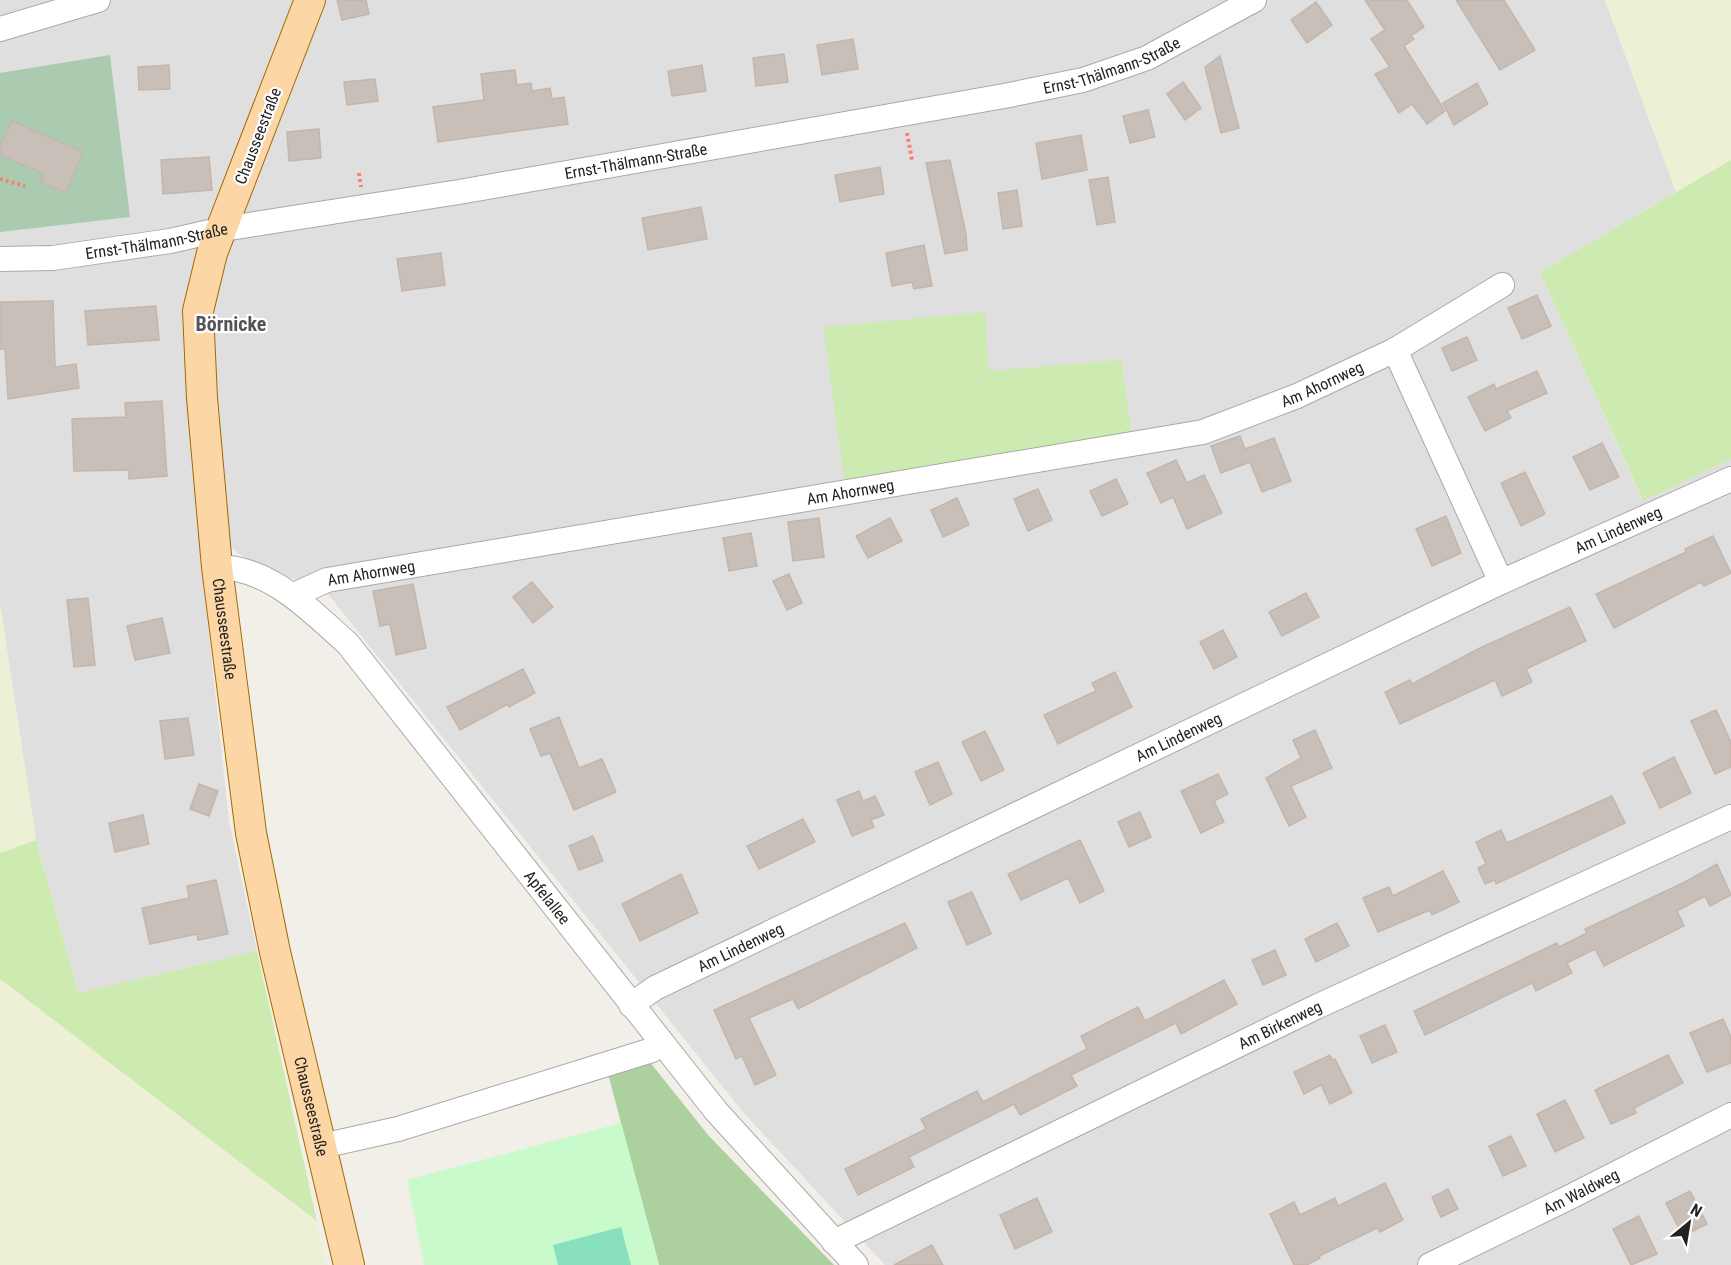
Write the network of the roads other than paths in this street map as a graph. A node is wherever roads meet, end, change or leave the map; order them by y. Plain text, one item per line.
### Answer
1 (98, 0) edge
2 (310, 0) edge
3 (1254, 0) edge
4 (0, 29) edge
5 (223, 229) junction
6 (0, 259) edge
7 (1502, 285) dead end
8 (1395, 350) junction
9 (1731, 479) edge
10 (217, 567) junction
11 (1502, 582) junction
12 (294, 595) junction
13 (1731, 817) edge
14 (632, 1005) junction
15 (661, 1043) junction
16 (1731, 1115) edge
17 (322, 1146) junction
18 (834, 1242) junction
19 (349, 1265) edge
20 (856, 1265) edge
21 (1430, 1265) edge

1 - 4 street
2 - 5 main road, Chausseestraße
3 - 5 street, Ernst-Thälmann-Straße
5 - 6 street, Ernst-Thälmann-Straße
5 - 10 main road, Chausseestraße
7 - 8 street, Am Ahornweg
8 - 11 street
8 - 12 street, Am Ahornweg
9 - 11 street, Am Lindenweg
10 - 12 street, Apfelallee
10 - 17 main road, Chausseestraße
11 - 14 street, Am Lindenweg
12 - 14 street, Apfelallee
13 - 18 street, Am Birkenweg
14 - 15 street, Apfelallee
15 - 17 street
15 - 18 street, Apfelallee
16 - 21 street, Am Waldweg
17 - 19 main road, Chausseestraße
18 - 20 street, Apfelallee

